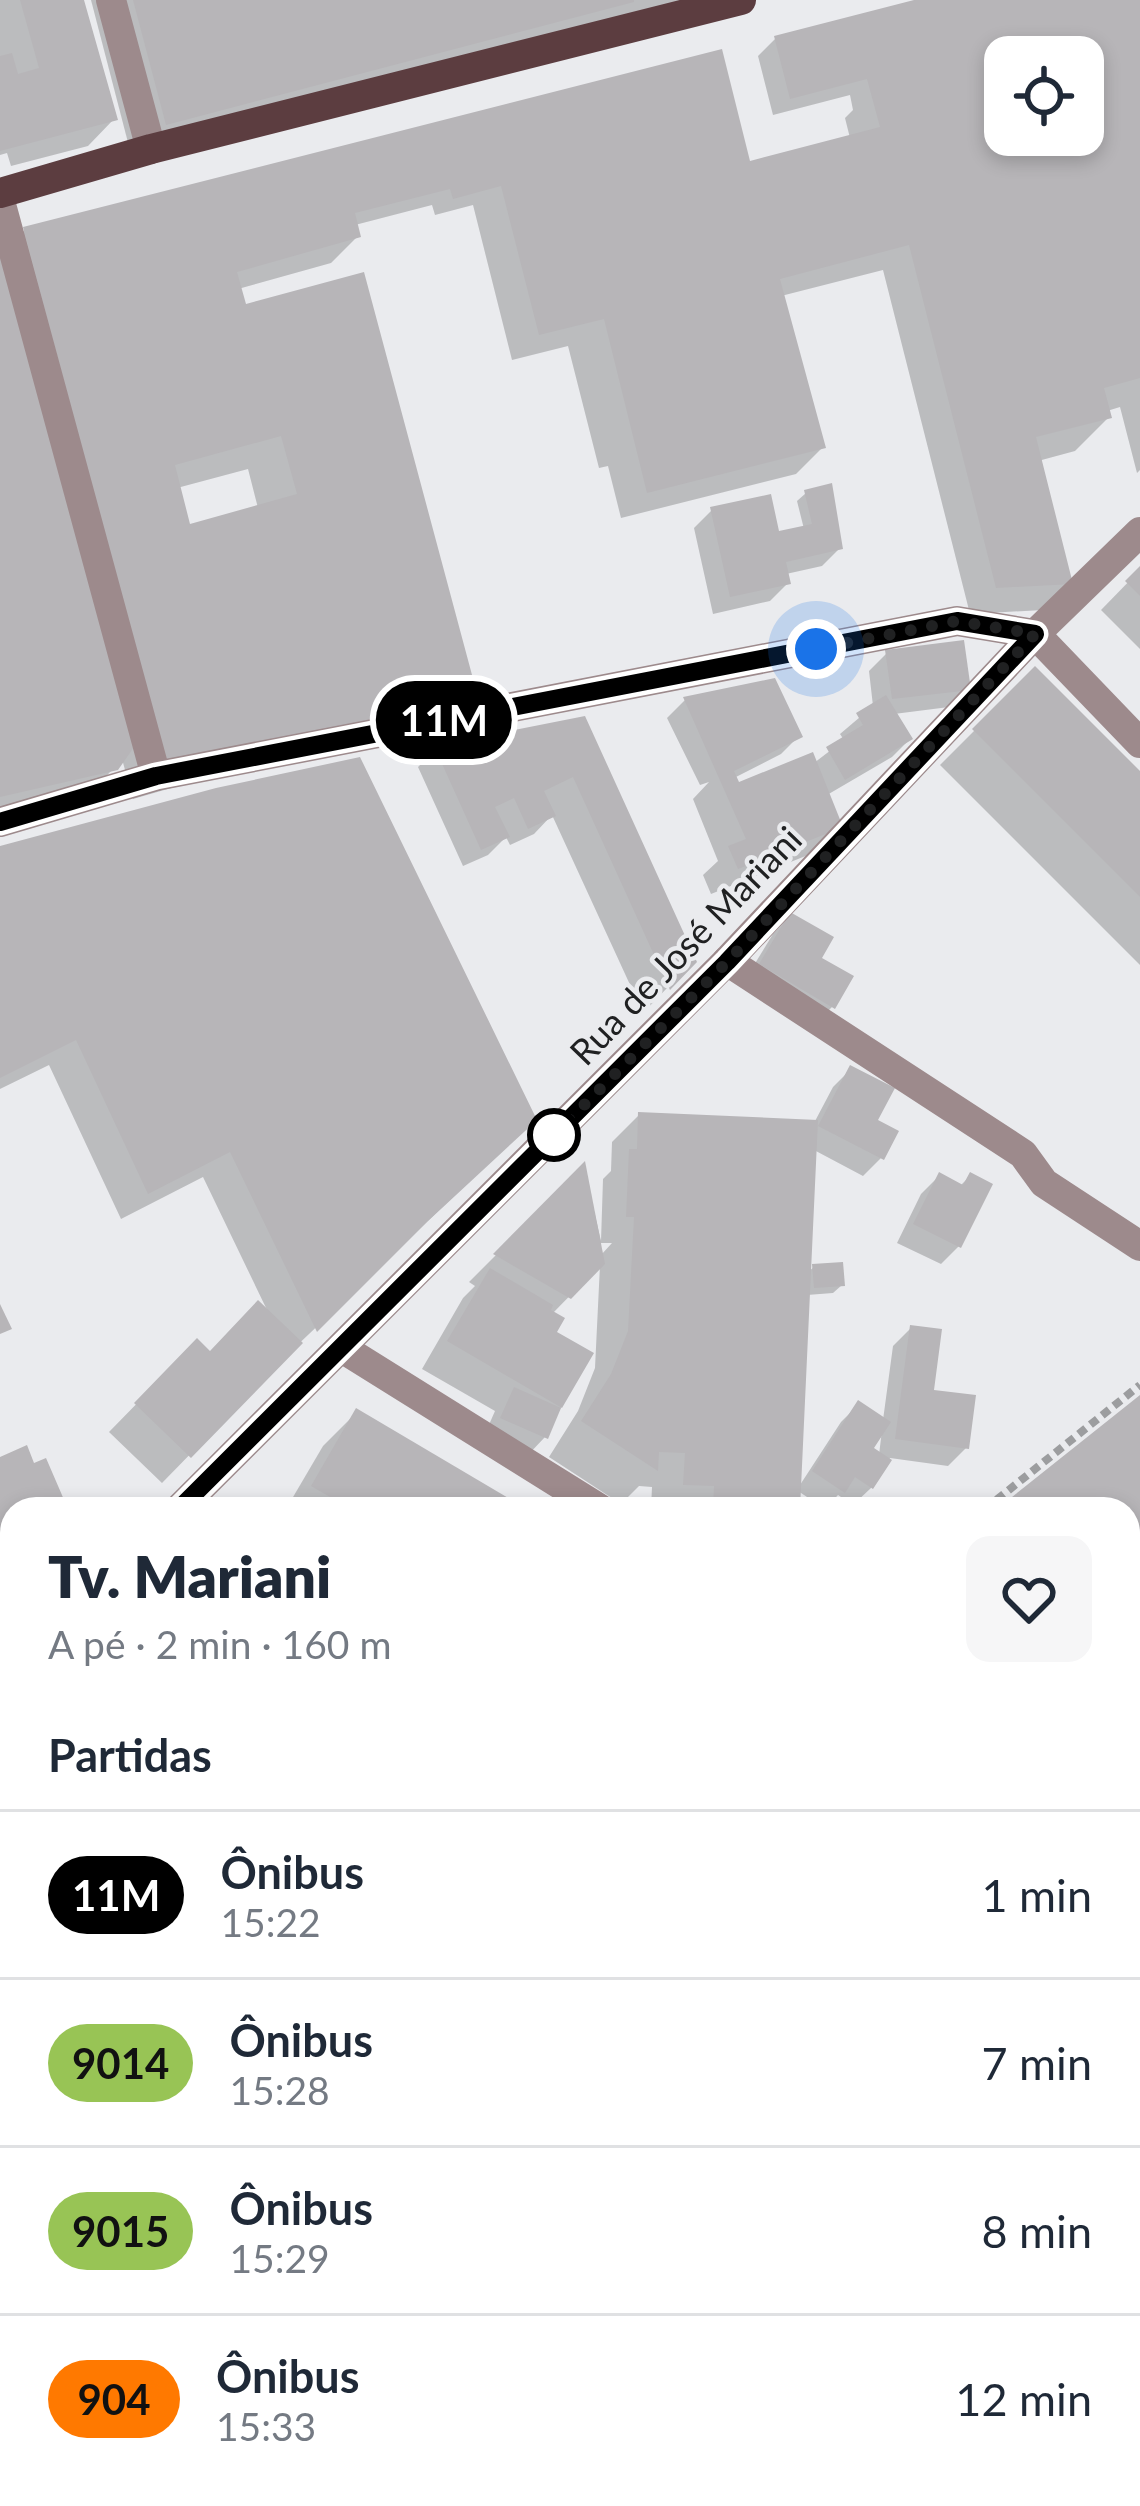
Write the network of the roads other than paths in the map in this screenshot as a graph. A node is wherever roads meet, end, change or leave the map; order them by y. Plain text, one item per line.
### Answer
1 (111, 0) edge
2 (741, 0) edge
3 (152, 148) junction
4 (0, 197) edge
5 (1140, 532) edge
6 (1035, 634) junction
7 (1140, 743) edge
8 (156, 776) junction
9 (0, 822) edge
10 (727, 962) junction
11 (1140, 1246) edge
12 (342, 1348) junction
13 (191, 1497) edge
14 (581, 1497) edge

1 - 3 street
2 - 3 main road
3 - 4 main road
4 - 8 street
5 - 6 street, Rua de José Mariani
6 - 7 street
6 - 8 street
6 - 10 street, Rua de José Mariani
8 - 9 street
10 - 11 street
10 - 12 street, Rua de José Mariani
12 - 13 street, Rua de José Mariani
12 - 14 street

